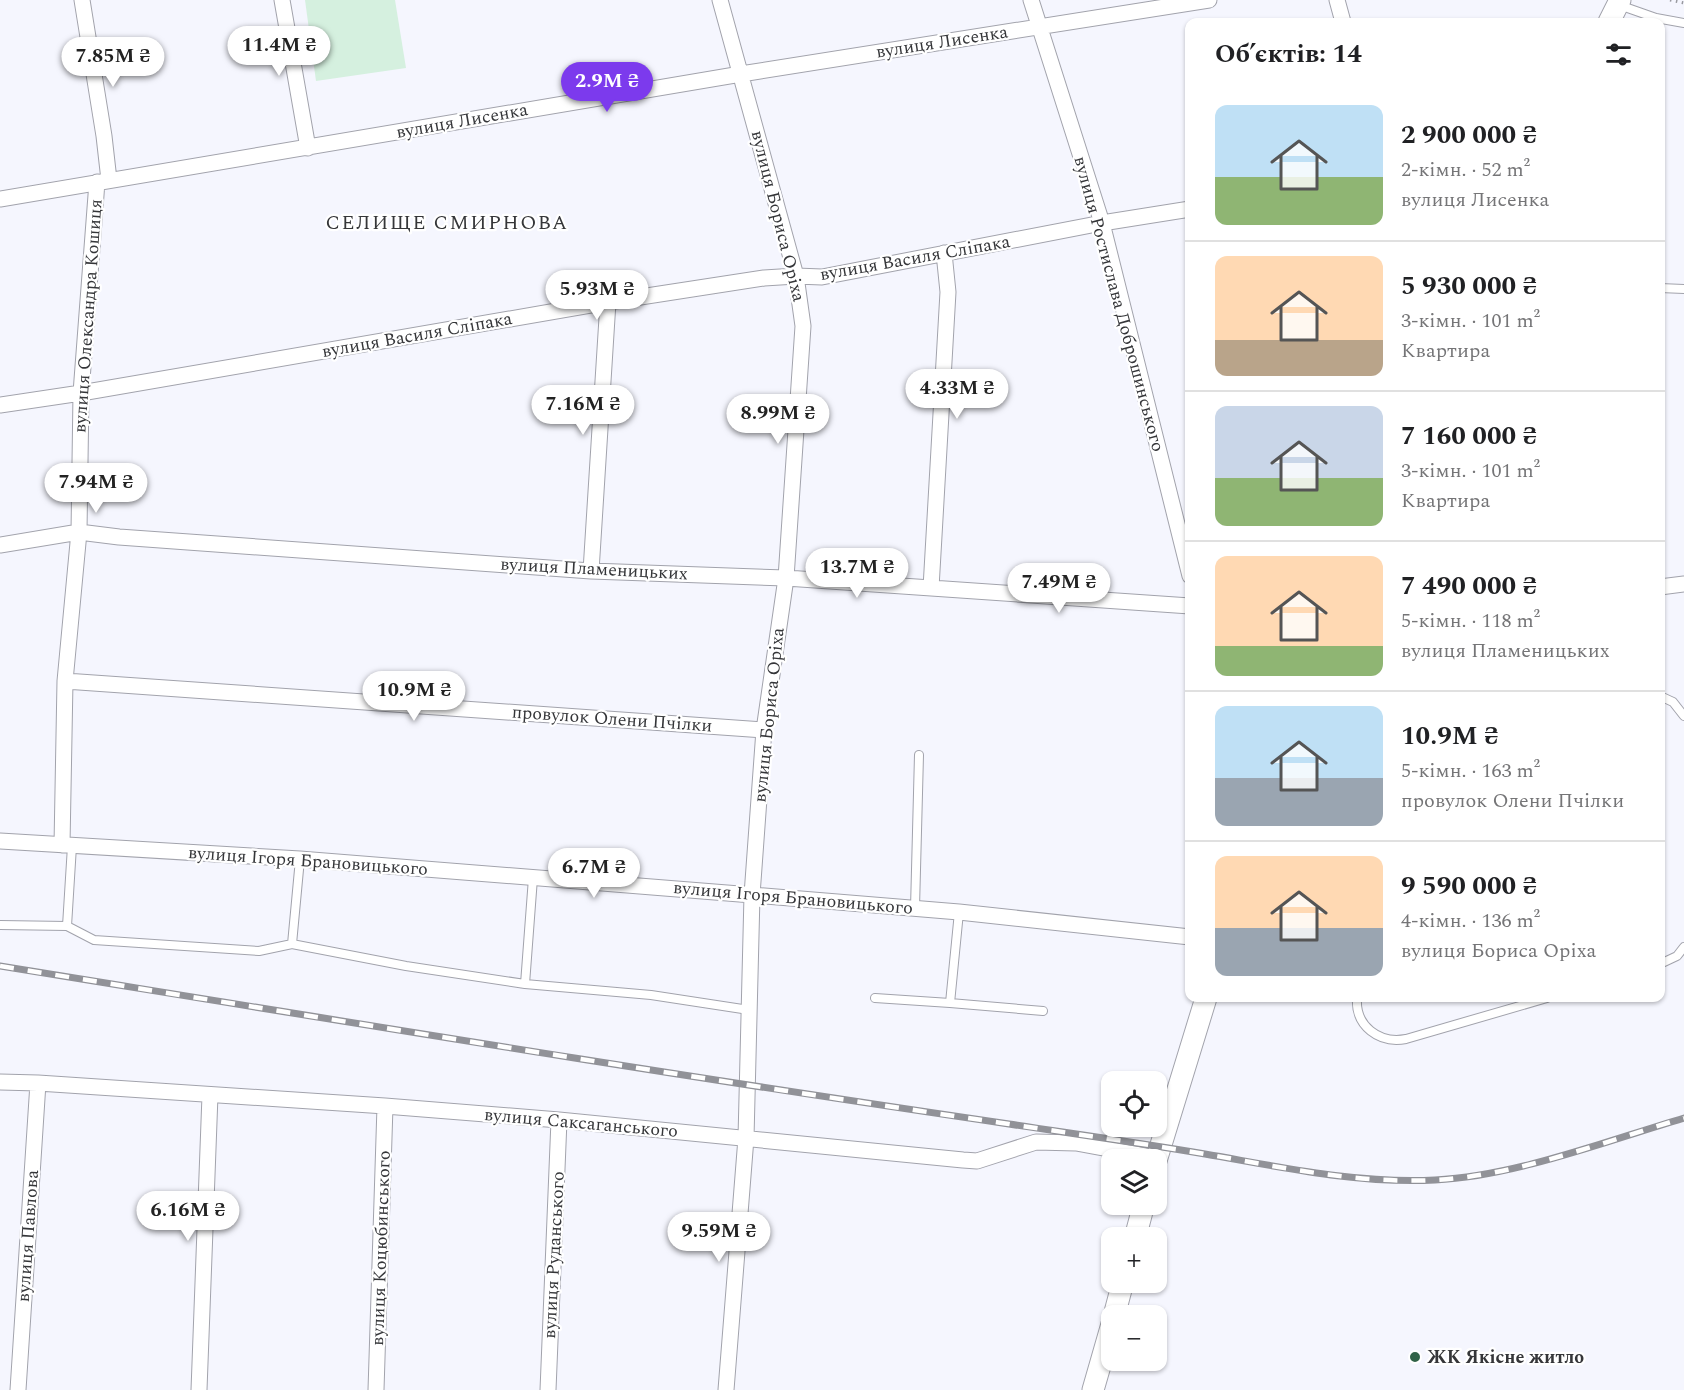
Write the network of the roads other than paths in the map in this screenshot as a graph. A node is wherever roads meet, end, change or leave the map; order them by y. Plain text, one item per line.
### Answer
1 (82, 0) edge
2 (282, 0) edge
3 (720, 0) edge
4 (1031, 0) edge
5 (1337, 0) edge
6 (1199, 1) edge
7 (1612, 7) edge
8 (1342, 18) edge
9 (1656, 18) edge
10 (1665, 20) edge
11 (1684, 23) edge
12 (1039, 26) junction
13 (741, 74) junction
14 (308, 148) junction
15 (103, 181) junction
16 (0, 199) edge
17 (1185, 210) edge
18 (1102, 223) junction
19 (945, 253) junction
20 (796, 276) junction
21 (1665, 288) edge
22 (1684, 289) edge
23 (608, 302) junction
24 (81, 393) junction
25 (0, 405) edge
26 (79, 532) junction
27 (0, 545) edge
28 (1185, 556) edge
29 (591, 571) junction
30 (786, 578) junction
31 (1684, 584) edge
32 (1665, 586) edge
33 (931, 588) junction
34 (1185, 606) edge
35 (65, 681) junction
36 (1665, 698) edge
37 (1684, 716) edge
38 (764, 730) junction
39 (919, 755) dead end
40 (0, 841) edge
41 (67, 845) junction
42 (300, 859) junction
43 (533, 878) junction
44 (752, 895) junction
45 (915, 908) junction
46 (959, 912) junction
47 (0, 925) edge
48 (67, 926) junction
49 (1185, 936) edge
50 (292, 944) junction
51 (1684, 947) edge
52 (1665, 962) edge
53 (525, 984) junction
54 (875, 998) dead end
55 (1205, 1002) edge
56 (1357, 1002) edge
57 (1533, 1002) edge
58 (950, 1003) junction
59 (749, 1010) junction
60 (1043, 1011) dead end
61 (0, 1082) edge
62 (38, 1083) junction
63 (210, 1095) junction
64 (385, 1106) junction
65 (560, 1120) junction
66 (746, 1138) junction
67 (1106, 1149) edge
68 (1160, 1149) edge
69 (1101, 1364) edge
70 (18, 1390) edge
71 (199, 1390) edge
72 (376, 1390) edge
73 (548, 1390) edge
74 (726, 1390) edge
75 (1094, 1390) edge

1 - 15 street, вулиця Олександра Кошиця
2 - 14 street
3 - 13 street, вулиця Бориса Оріха
4 - 12 street, вулиця Ростислава Доброшинського
5 - 8 street
6 - 12 street, вулиця Лисенка
7 - 9 lane
10 - 11 lane
12 - 13 street, вулиця Лисенка
12 - 18 street, вулиця Ростислава Доброшинського
13 - 14 street, вулиця Лисенка
13 - 20 street, вулиця Бориса Оріха
14 - 15 street, вулиця Лисенка
15 - 16 street, вулиця Лисенка
15 - 24 street, вулиця Олександра Кошиця
17 - 18 street, вулиця Василя Сліпака
18 - 19 street, вулиця Василя Сліпака
18 - 28 street, вулиця Ростислава Доброшинського
19 - 20 street, вулиця Василя Сліпака
19 - 33 street
20 - 23 street, вулиця Василя Сліпака
20 - 30 street, вулиця Бориса Оріха
21 - 22 lane
23 - 24 street, вулиця Василя Сліпака
23 - 29 street
24 - 25 street, вулиця Василя Сліпака
24 - 26 street, вулиця Олександра Кошиця
26 - 27 street, вулиця Пламеницьких
26 - 29 street, вулиця Пламеницьких
26 - 35 street, вулиця Олександра Кошиця
29 - 30 street, вулиця Пламеницьких
30 - 33 street, вулиця Пламеницьких
30 - 38 street, вулиця Бориса Оріха
31 - 32 street
33 - 34 street, вулиця Пламеницьких
35 - 38 street, провулок Олени Пчілки
35 - 41 street, вулиця Олександра Кошиця
36 - 37 lane
38 - 44 street, вулиця Бориса Оріха
39 - 45 lane
40 - 41 street, вулиця Ігоря Брановицького
41 - 42 street, вулиця Ігоря Брановицького
41 - 48 lane
42 - 43 street, вулиця Ігоря Брановицького
42 - 50 lane
43 - 44 street, вулиця Ігоря Брановицького
43 - 53 lane
44 - 45 street, вулиця Ігоря Брановицького
44 - 59 street, вулиця Бориса Оріха
45 - 46 street, вулиця Ігоря Брановицького
46 - 49 street, вулиця Ігоря Брановицького
46 - 58 lane
47 - 48 lane
48 - 50 lane
50 - 53 lane
51 - 52 lane
53 - 59 lane
54 - 58 lane
55 - 68 street
56 - 57 lane
58 - 60 lane
59 - 66 street, вулиця Бориса Оріха
61 - 62 street, вулиця Саксаганського
62 - 63 street, вулиця Саксаганського
62 - 70 street, вулиця Павлова
63 - 64 street, вулиця Саксаганського
63 - 71 street
64 - 65 street, вулиця Саксаганського
64 - 72 street, вулиця Коцюбинського
65 - 66 street, вулиця Саксаганського
65 - 73 street, вулиця Руданського
66 - 67 street, вулиця Саксаганського
66 - 74 street
69 - 75 street

